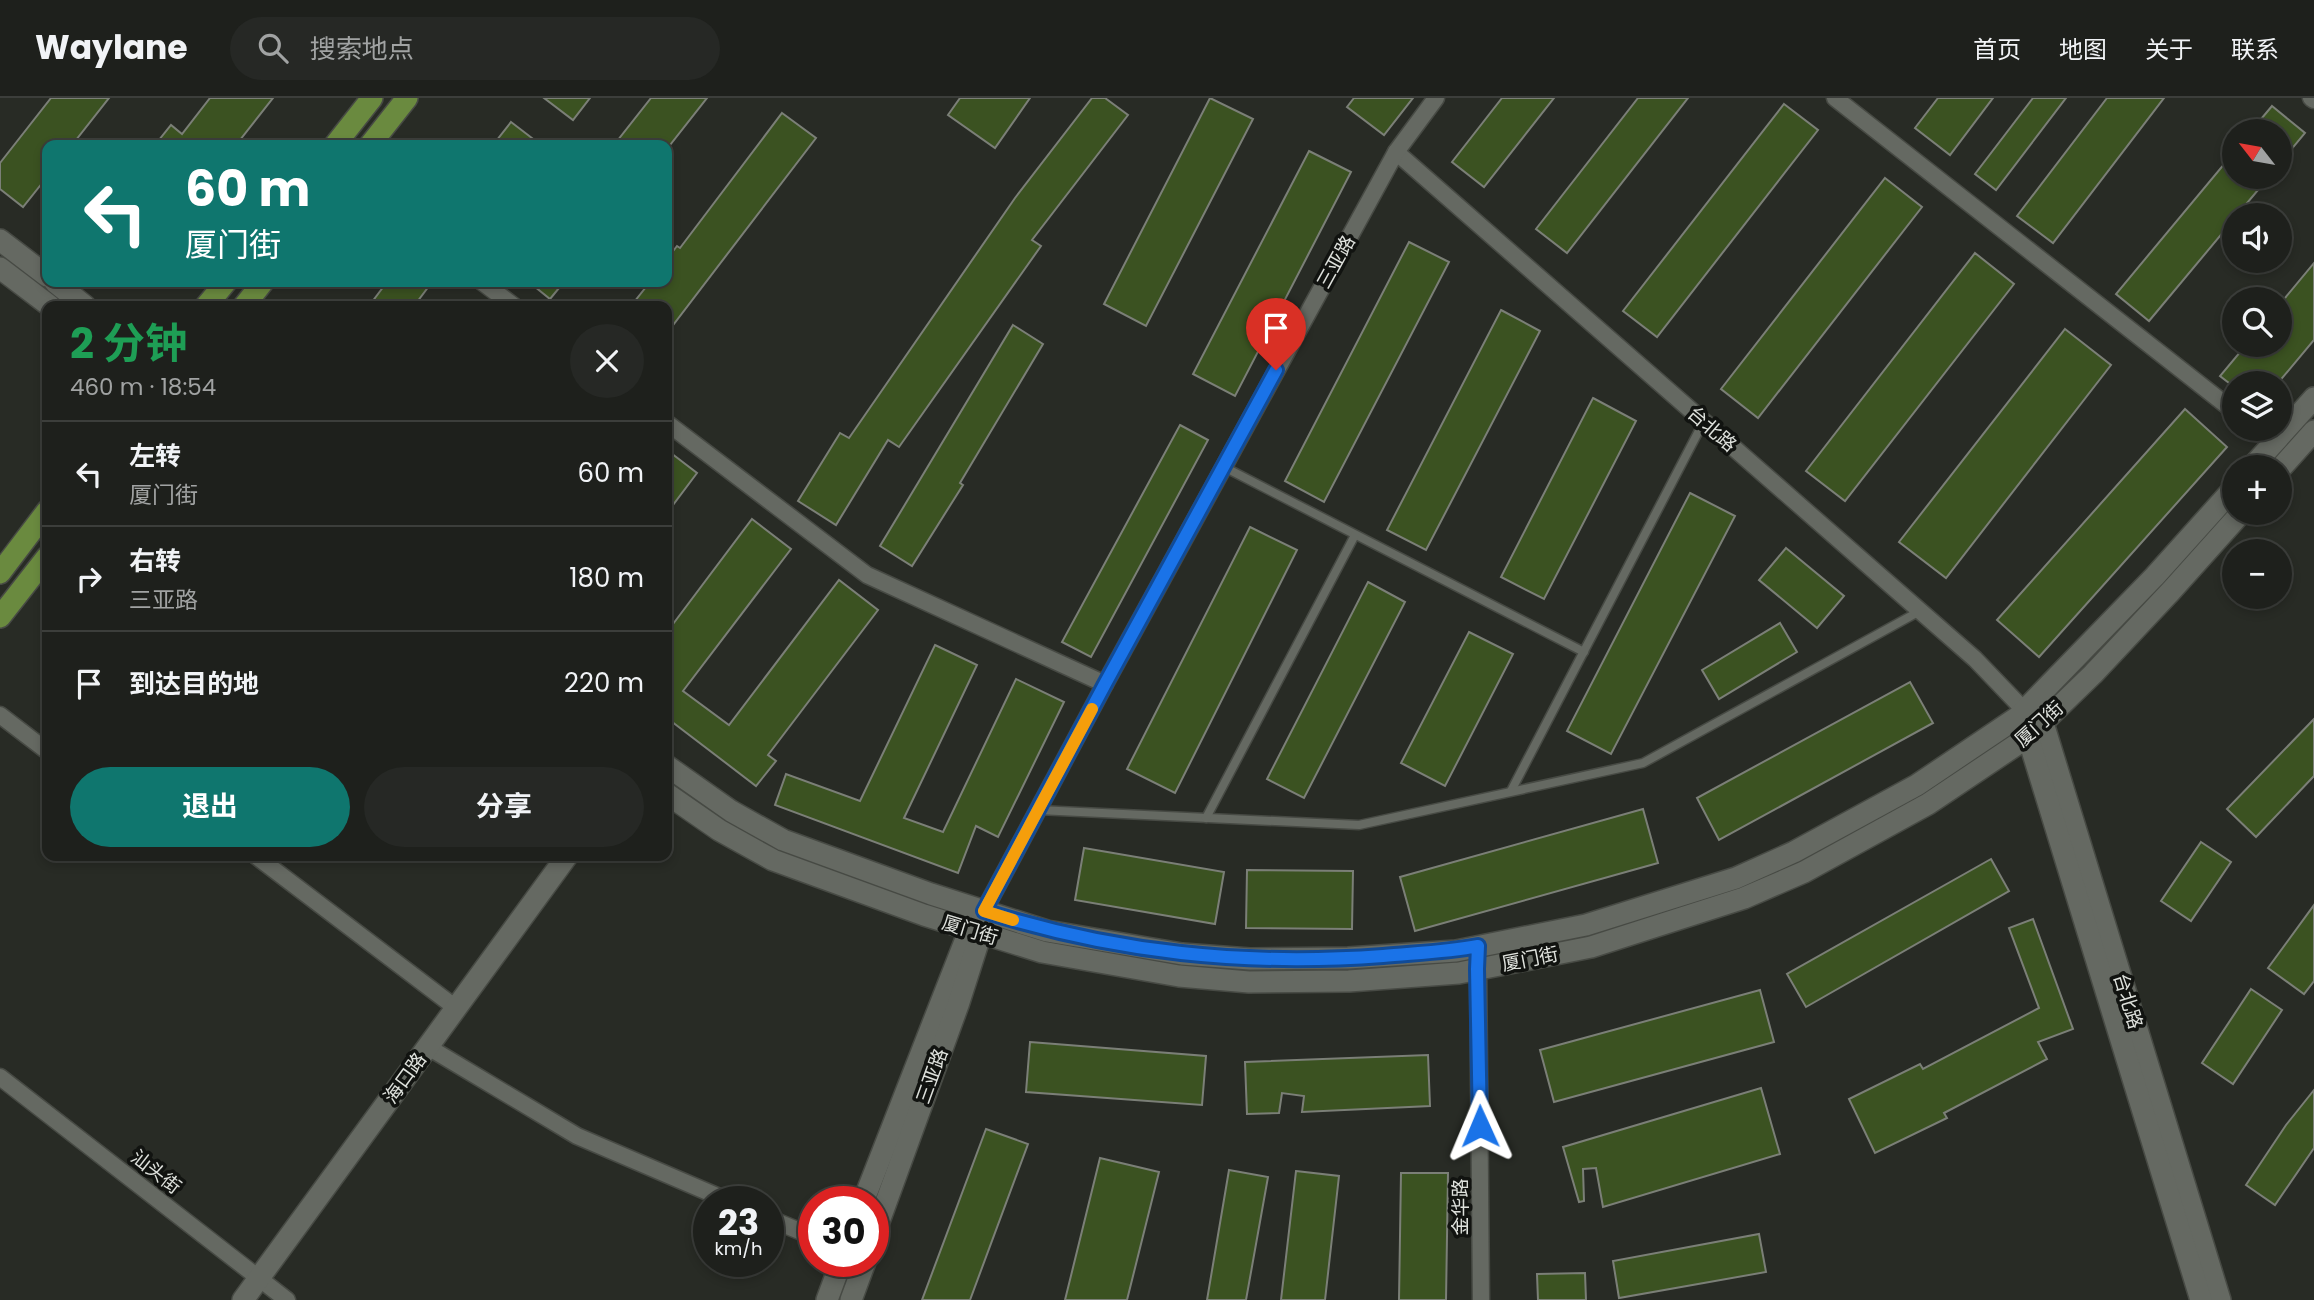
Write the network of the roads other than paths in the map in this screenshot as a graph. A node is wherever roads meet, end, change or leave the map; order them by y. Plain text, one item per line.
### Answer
1 (372, 98) edge
2 (407, 98) edge
3 (1436, 98) edge
4 (1835, 98) edge
5 (339, 140) edge
6 (374, 140) edge
7 (1396, 152) junction
8 (0, 240) edge
9 (0, 268) edge
10 (42, 272) edge
11 (61, 287) edge
12 (222, 287) edge
13 (259, 287) edge
14 (489, 287) edge
15 (43, 301) edge
16 (79, 301) edge
17 (210, 301) edge
18 (248, 301) edge
19 (507, 301) edge
20 (2314, 397) edge
21 (2222, 402) edge
22 (1704, 421) junction
23 (672, 427) edge
24 (2314, 431) edge
25 (2271, 441) edge
26 (2274, 443) junction
27 (2263, 455) edge
28 (2292, 456) edge
29 (1224, 467) junction
30 (2222, 501) edge
31 (42, 518) edge
32 (2230, 525) edge
33 (1355, 534) junction
34 (42, 562) edge
35 (0, 573) edge
36 (1920, 611) junction
37 (0, 617) edge
38 (1584, 652) junction
39 (1105, 684) junction
40 (2024, 710) junction
41 (0, 715) edge
42 (2035, 730) junction
43 (42, 747) edge
44 (672, 770) edge
45 (1511, 791) junction
46 (672, 797) edge
47 (1038, 810) junction
48 (1206, 818) junction
49 (263, 861) edge
50 (563, 861) edge
51 (984, 911) junction
52 (974, 931) junction
53 (1478, 946) junction
54 (1477, 969) junction
55 (456, 1008) junction
56 (428, 1046) junction
57 (0, 1077) edge
58 (694, 1186) edge
59 (870, 1186) edge
60 (889, 1194) edge
61 (835, 1277) edge
62 (859, 1277) edge
63 (259, 1278) junction
64 (243, 1300) edge
65 (287, 1300) edge
66 (827, 1300) edge
67 (851, 1300) edge
68 (1481, 1300) edge
69 (2201, 1300) edge
70 (2220, 1300) edge

1 - 5 main road
2 - 6 main road
3 - 7 street, 三亚路
4 - 21 street
7 - 22 street, 台北路
7 - 29 street, 三亚路
8 - 10 main road
9 - 15 main road
11 - 16 main road
12 - 17 main road
13 - 18 main road
14 - 19 street
20 - 26 main road
22 - 36 street, 台北路
22 - 38 lane
23 - 39 street
24 - 28 main road
25 - 26 street
26 - 27 main road
29 - 33 lane
29 - 39 street, 三亚路
30 - 40 main road, 厦门街
31 - 35 main road
32 - 42 main road, 厦门街
33 - 38 lane
33 - 48 lane
34 - 37 main road
36 - 40 street, 台北路
36 - 45 lane
38 - 45 lane
39 - 47 street, 三亚路
40 - 42 main road, 台北路
40 - 53 main road, 厦门街
41 - 43 street
42 - 54 main road, 厦门街
42 - 69 main road, 台北路
42 - 70 main road, 台北路
44 - 51 main road, 厦门街
45 - 48 lane
46 - 52 main road, 厦门街
47 - 48 lane
47 - 51 street, 三亚路
49 - 55 street
50 - 55 main road, 海口路
51 - 52 main road, 三亚路
51 - 53 main road, 厦门街
52 - 54 main road, 厦门街
52 - 59 main road, 三亚路
52 - 60 main road, 三亚路
53 - 54 street, 金华路
54 - 68 street, 金华路
55 - 56 main road, 海口路
56 - 58 street
56 - 63 main road, 海口路
57 - 63 street, 汕头街
61 - 66 main road
62 - 67 main road
63 - 64 main road, 海口路
63 - 65 street, 汕头街

